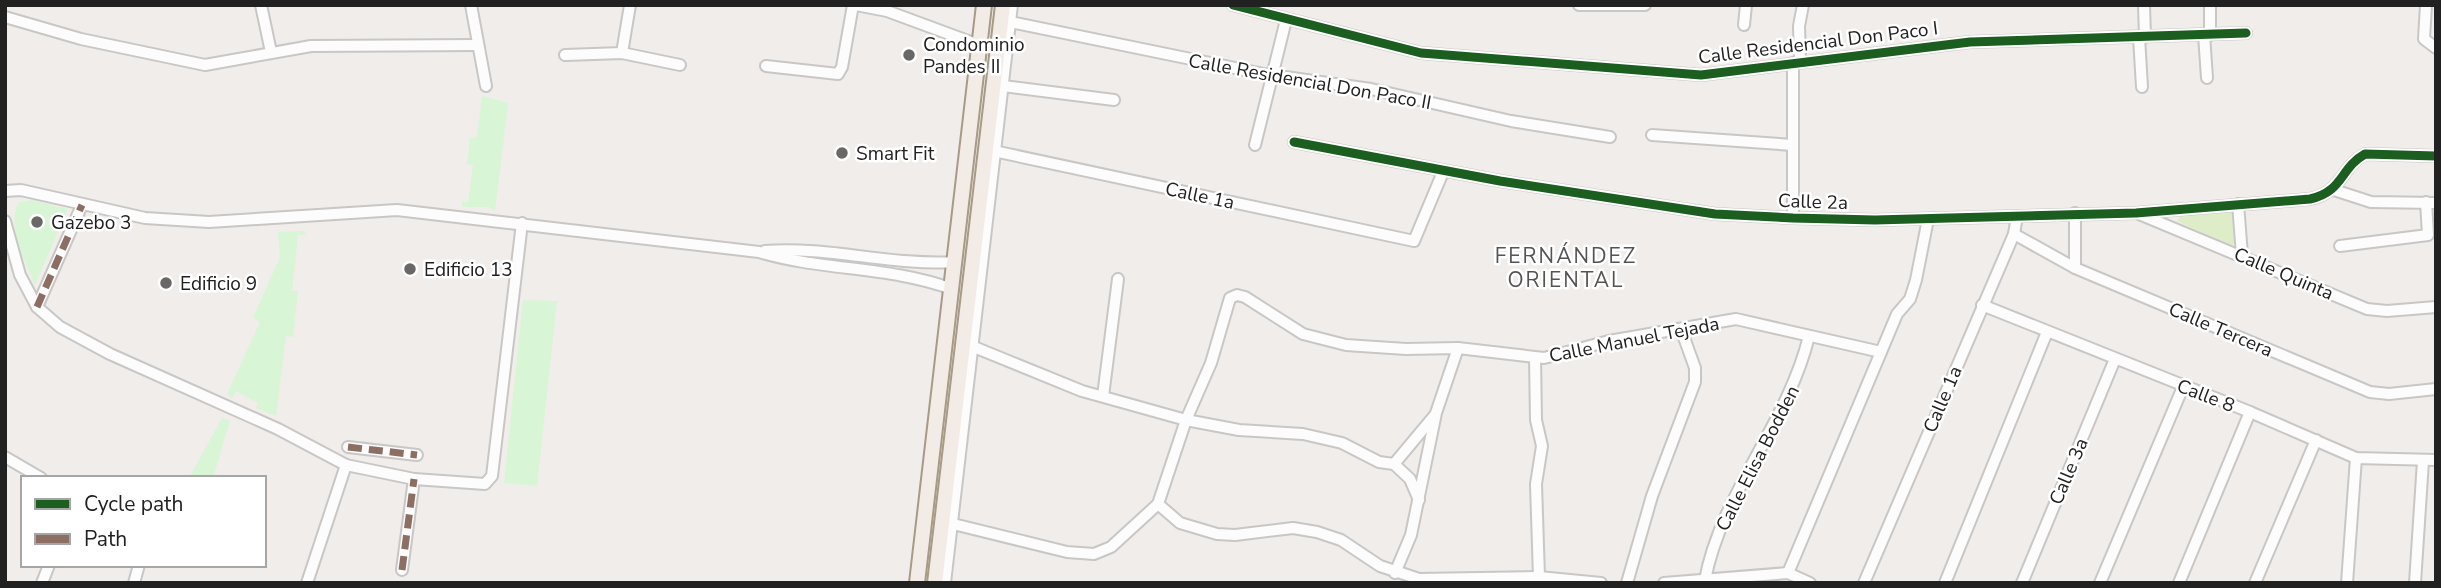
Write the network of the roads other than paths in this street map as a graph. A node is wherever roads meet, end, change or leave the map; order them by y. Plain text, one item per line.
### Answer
1 (261, 5) edge
2 (471, 5) edge
3 (630, 5) edge
4 (854, 5) edge
5 (984, 5) edge
6 (1003, 5) edge
7 (1012, 5) edge
8 (1233, 5) edge
9 (1579, 5) edge
10 (1645, 5) edge
11 (1746, 5) edge
12 (1803, 5) edge
13 (2144, 5) edge
14 (2210, 5) edge
15 (2426, 5) edge
16 (5, 18) edge
17 (1286, 20) junction
18 (1010, 22) junction
19 (1744, 25) dead end
20 (2245, 33) dead end
21 (2207, 35) junction
22 (2142, 37) junction
23 (477, 45) junction
24 (979, 45) junction
25 (2436, 48) edge
26 (271, 52) junction
27 (622, 53) junction
28 (565, 55) dead end
29 (1796, 63) junction
30 (680, 65) dead end
31 (766, 66) dead end
32 (1273, 74) junction
33 (2207, 78) dead end
34 (486, 86) dead end
35 (1003, 86) junction
36 (2142, 87) dead end
37 (1114, 100) dead end
38 (1652, 135) dead end
39 (1611, 137) dead end
40 (1294, 142) dead end
41 (1255, 145) dead end
42 (1793, 145) junction
43 (991, 150) junction
44 (2436, 156) edge
45 (1443, 172) junction
46 (2334, 190) junction
47 (5, 191) edge
48 (2431, 203) edge
49 (2238, 204) junction
50 (82, 205) junction
51 (2075, 213) junction
52 (2136, 213) junction
53 (2017, 216) junction
54 (1793, 218) junction
55 (1928, 219) junction
56 (5, 221) edge
57 (522, 223) junction
58 (2014, 234) junction
59 (2432, 234) edge
60 (2340, 246) dead end
61 (795, 249) junction
62 (759, 252) junction
63 (2242, 255) junction
64 (793, 262) junction
65 (955, 262) junction
66 (2075, 268) junction
67 (1118, 279) dead end
68 (952, 289) junction
69 (1982, 305) junction
70 (37, 307) junction
71 (2436, 307) edge
72 (1681, 329) junction
73 (2047, 332) junction
74 (1809, 336) junction
75 (968, 345) junction
76 (1458, 348) junction
77 (1881, 352) junction
78 (1535, 358) junction
79 (2115, 359) junction
80 (2183, 387) junction
81 (2436, 389) edge
82 (1102, 396) junction
83 (2250, 412) junction
84 (1436, 413) junction
85 (1186, 420) junction
86 (2316, 440) junction
87 (348, 447) dead end
88 (416, 455) dead end
89 (5, 457) edge
90 (2356, 458) junction
91 (2436, 460) edge
92 (2423, 461) junction
93 (1394, 464) junction
94 (346, 465) junction
95 (38, 476) edge
96 (414, 479) junction
97 (1419, 500) junction
98 (1158, 504) junction
99 (947, 522) junction
100 (402, 570) dead end
101 (1395, 573) junction
102 (1788, 573) junction
103 (1539, 577) junction
104 (1705, 580) junction
105 (307, 583) edge
106 (917, 583) edge
107 (935, 583) edge
108 (945, 583) edge
109 (1601, 583) edge
110 (1627, 583) edge
111 (1664, 583) edge
112 (1810, 583) edge
113 (1864, 583) edge
114 (1945, 583) edge
115 (2022, 583) edge
116 (2100, 583) edge
117 (2179, 583) edge
118 (2255, 583) edge
119 (2347, 583) edge
120 (2415, 583) edge

1 - 26 street
2 - 23 street
3 - 27 street
4 - 24 street
4 - 31 street
5 - 24 main road
6 - 43 main road
7 - 18 street
8 - 17 street, Calle Residencial Don Paco I
9 - 10 street
11 - 19 street
12 - 29 street
13 - 22 street
14 - 21 street
15 - 25 street
16 - 26 street
17 - 29 street, Calle Residencial Don Paco I
17 - 32 street
18 - 32 street, Calle Residencial Don Paco II
18 - 35 street
20 - 21 street, Calle Residencial Don Paco I
21 - 22 street, Calle Residencial Don Paco I
21 - 33 street
22 - 29 street, Calle Residencial Don Paco I
22 - 36 street
23 - 26 street
23 - 34 street
24 - 65 main road
27 - 28 street
27 - 30 street
29 - 42 street
32 - 39 street, Calle Residencial Don Paco II
32 - 41 street
35 - 37 street
35 - 43 street
38 - 42 street
40 - 45 street, Calle 2a
42 - 54 street
43 - 45 street, Calle 1a
43 - 75 main road
44 - 46 street
45 - 54 street, Calle 2a
46 - 48 street
46 - 49 street, Calle 2a
47 - 50 street
48 - 59 street
49 - 52 street, Calle 2a
49 - 63 street
50 - 57 street
50 - 70 street
51 - 52 street, Calle 2a
51 - 53 street, Calle 2a
51 - 66 street
52 - 63 street, Calle Quinta
53 - 55 street, Calle 2a
53 - 58 street, Calle 1a
54 - 55 street, Calle 2a
55 - 77 street
56 - 70 street
57 - 62 street
57 - 96 street
58 - 66 street, Calle Tercera
58 - 69 street, Calle 1a
59 - 60 street
61 - 62 street
61 - 64 street
61 - 65 street
62 - 64 street
63 - 71 street, Calle Quinta
64 - 68 street
65 - 68 main road
66 - 81 street, Calle Tercera
67 - 82 street
68 - 106 main road
69 - 73 street, Calle 8
69 - 113 street, Calle 1a
70 - 94 street
72 - 74 street, Calle Manuel Tejada
72 - 78 street, Calle Manuel Tejada
72 - 110 street
73 - 79 street, Calle 8
73 - 114 street
74 - 77 street, Calle Manuel Tejada
74 - 104 street, Calle Elisa Bodden
75 - 82 street
75 - 99 main road
76 - 78 street, Calle Manuel Tejada
76 - 84 street
76 - 85 street, Calle Manuel Tejada
77 - 102 street
78 - 103 street
79 - 80 street, Calle 8
79 - 115 street, Calle 3a
80 - 83 street, Calle 8
80 - 116 street
82 - 85 street
83 - 86 street, Calle 8
83 - 117 street
84 - 93 street
84 - 97 street
85 - 93 street
85 - 98 street
86 - 90 street, Calle 8
86 - 118 street
87 - 88 street
89 - 95 street
90 - 92 street, Calle 8
90 - 119 street
91 - 92 street, Calle 8
92 - 120 street
93 - 97 street
94 - 96 street
94 - 105 street
96 - 100 street
97 - 101 street
98 - 99 street
98 - 101 street
99 - 107 main road
99 - 108 street
101 - 103 street
102 - 104 street
102 - 112 street
103 - 109 street
104 - 111 street

